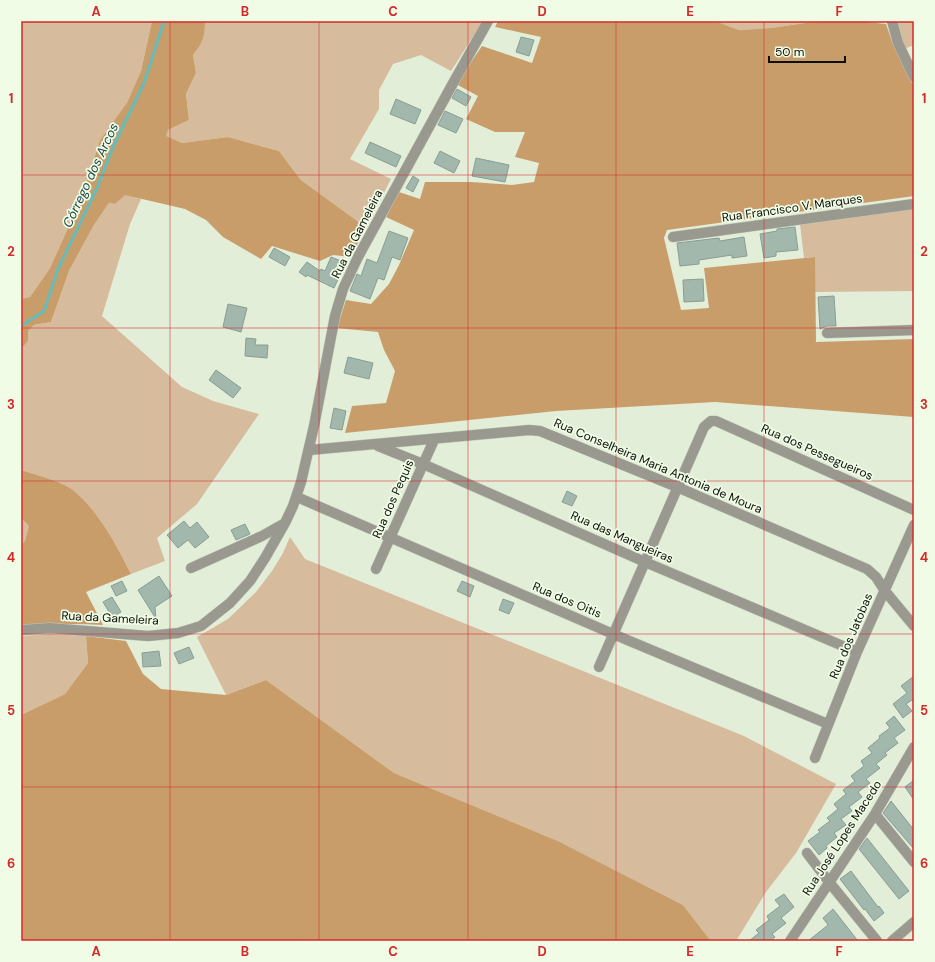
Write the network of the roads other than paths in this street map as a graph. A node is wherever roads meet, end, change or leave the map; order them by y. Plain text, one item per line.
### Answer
1 (488, 21) edge
2 (892, 21) edge
3 (914, 77) edge
4 (914, 204) edge
5 (673, 237) dead end
6 (914, 330) edge
7 (827, 333) dead end
8 (434, 440) junction
9 (376, 445) junction
10 (309, 450) junction
11 (423, 464) junction
12 (677, 487) junction
13 (297, 496) junction
14 (914, 510) edge
15 (285, 523) junction
16 (914, 525) edge
17 (390, 538) junction
18 (645, 562) junction
19 (191, 568) dead end
20 (376, 569) dead end
21 (885, 591) junction
22 (914, 626) edge
23 (21, 630) edge
24 (613, 634) junction
25 (857, 652) junction
26 (598, 667) dead end
27 (828, 724) junction
28 (914, 747) edge
29 (815, 758) dead end
30 (875, 814) junction
31 (807, 853) dead end
32 (914, 862) edge
33 (829, 882) junction
34 (914, 922) edge
35 (790, 941) edge
36 (877, 941) edge
37 (892, 941) edge

1 - 10 street, Rua da Gameleira
2 - 3 street
4 - 5 street, Rua Francisco V. Marques
6 - 7 street
8 - 9 street, Rua Conselheira Maria Antonia de Moura
8 - 11 street, Rua dos Pequis
8 - 12 street, Rua Conselheira Maria Antonia de Moura
9 - 10 street, Rua Conselheira Maria Antonia de Moura
9 - 11 street, Rua das Mangueiras
10 - 13 street, Rua da Gameleira
11 - 17 street, Rua dos Pequis
11 - 18 street, Rua das Mangueiras
12 - 14 street, Rua dos Pessegueiros
12 - 18 street
12 - 21 street, Rua Conselheira Maria Antonia de Moura
13 - 15 street, Rua da Gameleira
13 - 17 street, Rua dos Oitis
15 - 19 street
15 - 23 street, Rua da Gameleira
16 - 21 street, Rua dos Jatobas
17 - 20 street, Rua dos Pequis
17 - 24 street, Rua dos Oitis
18 - 24 street
18 - 25 street, Rua das Mangueiras
21 - 22 street, Rua Conselheira Maria Antonia de Moura
21 - 25 street, Rua dos Jatobas
24 - 26 street
24 - 27 street, Rua dos Oitis
25 - 27 street, Rua dos Jatobas
27 - 29 street, Rua dos Jatobas
28 - 30 street, Rua José Lopes Macedo
30 - 32 street
30 - 33 street, Rua José Lopes Macedo
31 - 33 street
33 - 35 street, Rua José Lopes Macedo
33 - 36 street
34 - 37 street

